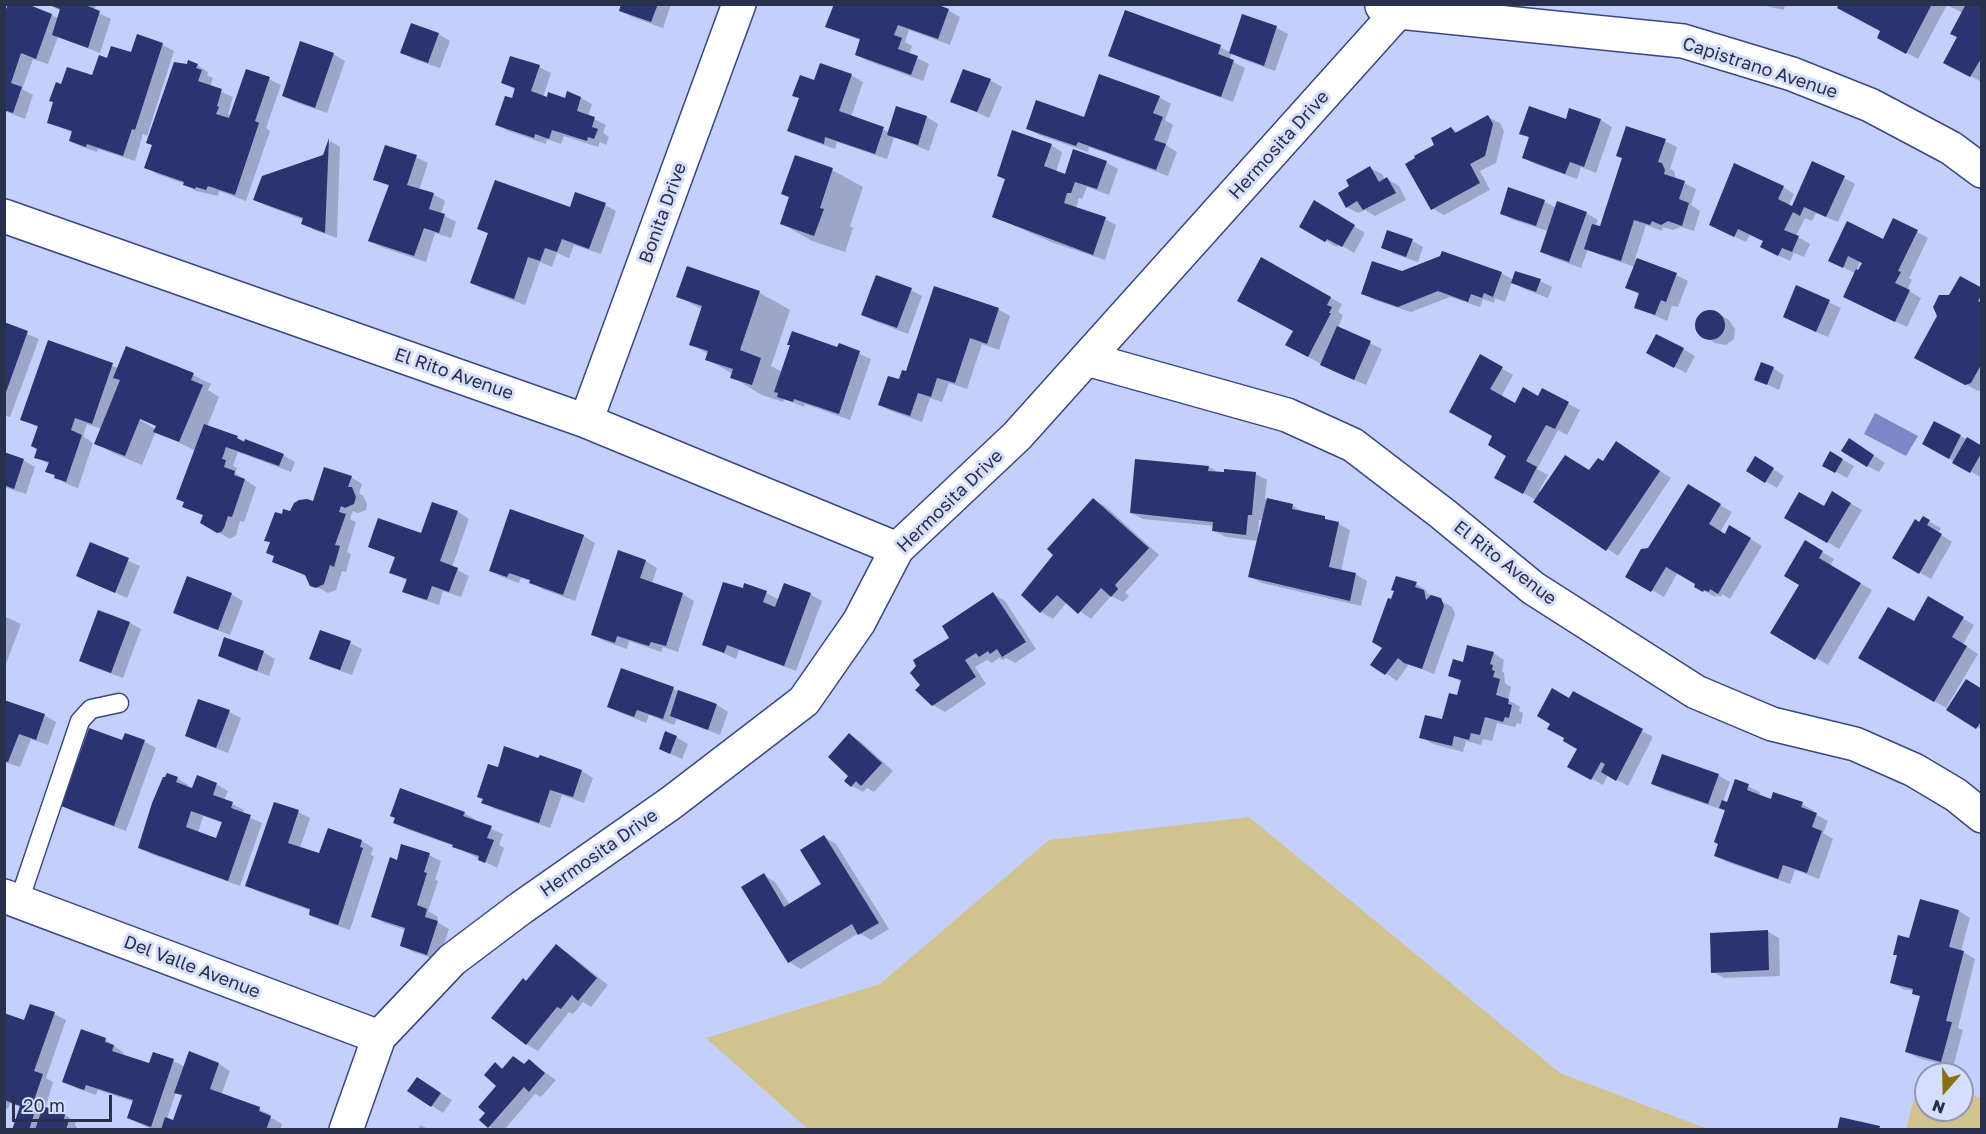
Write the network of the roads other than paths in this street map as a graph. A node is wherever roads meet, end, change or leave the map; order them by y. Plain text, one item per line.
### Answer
1 (739, 4) edge
2 (1394, 7) edge
3 (1982, 171) edge
4 (4, 216) edge
5 (1087, 359) junction
6 (586, 421) junction
7 (897, 549) junction
8 (119, 703) dead end
9 (1982, 816) edge
10 (12, 899) edge
11 (379, 1037) junction
12 (346, 1130) edge

1 - 6 street, Bonita Drive
2 - 3 street, Capistrano Avenue
2 - 5 street, Hermosita Drive
4 - 6 street, El Rito Avenue
5 - 7 street, Hermosita Drive
5 - 9 street, El Rito Avenue
6 - 7 street, El Rito Avenue
7 - 11 street, Hermosita Drive
8 - 10 lane
10 - 11 street, Del Valle Avenue
11 - 12 street, Hermosita Drive

